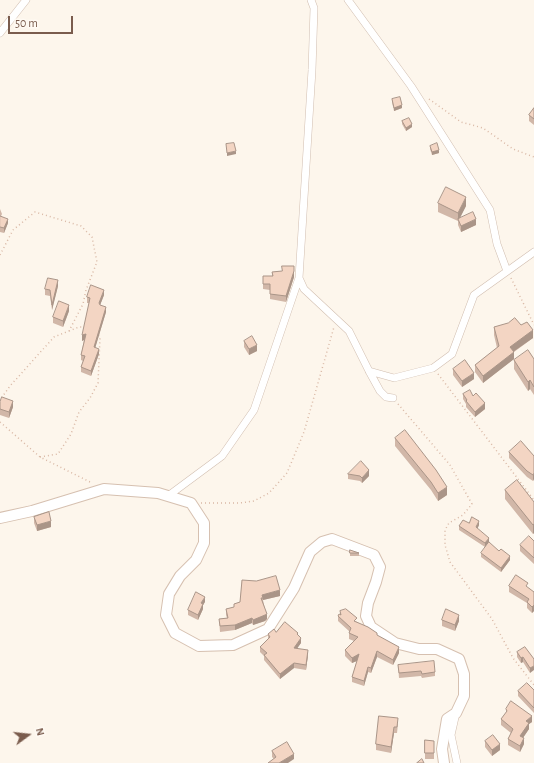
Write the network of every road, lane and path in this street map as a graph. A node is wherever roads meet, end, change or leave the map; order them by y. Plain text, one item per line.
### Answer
1 (26, 0) edge
2 (311, 0) edge
3 (348, 0) edge
4 (0, 33) edge
5 (424, 95) dead end
6 (534, 157) edge
7 (534, 252) edge
8 (0, 255) edge
9 (507, 271) junction
10 (299, 278) junction
11 (336, 318) junction
12 (534, 325) edge
13 (86, 328) edge
14 (69, 331) junction
15 (98, 333) edge
16 (433, 368) junction
17 (369, 371) junction
18 (393, 398) joint
19 (0, 400) edge
20 (0, 422) edge
21 (40, 457) junction
22 (104, 489) junction
23 (168, 496) junction
24 (534, 500) edge
25 (191, 502) junction
26 (0, 518) edge
27 (534, 685) edge
28 (456, 713) junction
29 (444, 763) edge
30 (457, 763) edge

1 - 4 street
2 - 10 street
3 - 9 street
5 - 6 path
7 - 9 street
8 - 14 path
9 - 12 path
9 - 16 street
10 - 11 street
10 - 23 street
11 - 17 street
11 - 25 path
13 - 14 path
14 - 19 path
15 - 21 path
16 - 17 street
16 - 24 path
17 - 18 street
18 - 27 path
20 - 21 path
21 - 22 path
22 - 23 street
22 - 26 street
23 - 25 street
25 - 28 street
28 - 29 street
28 - 30 street

